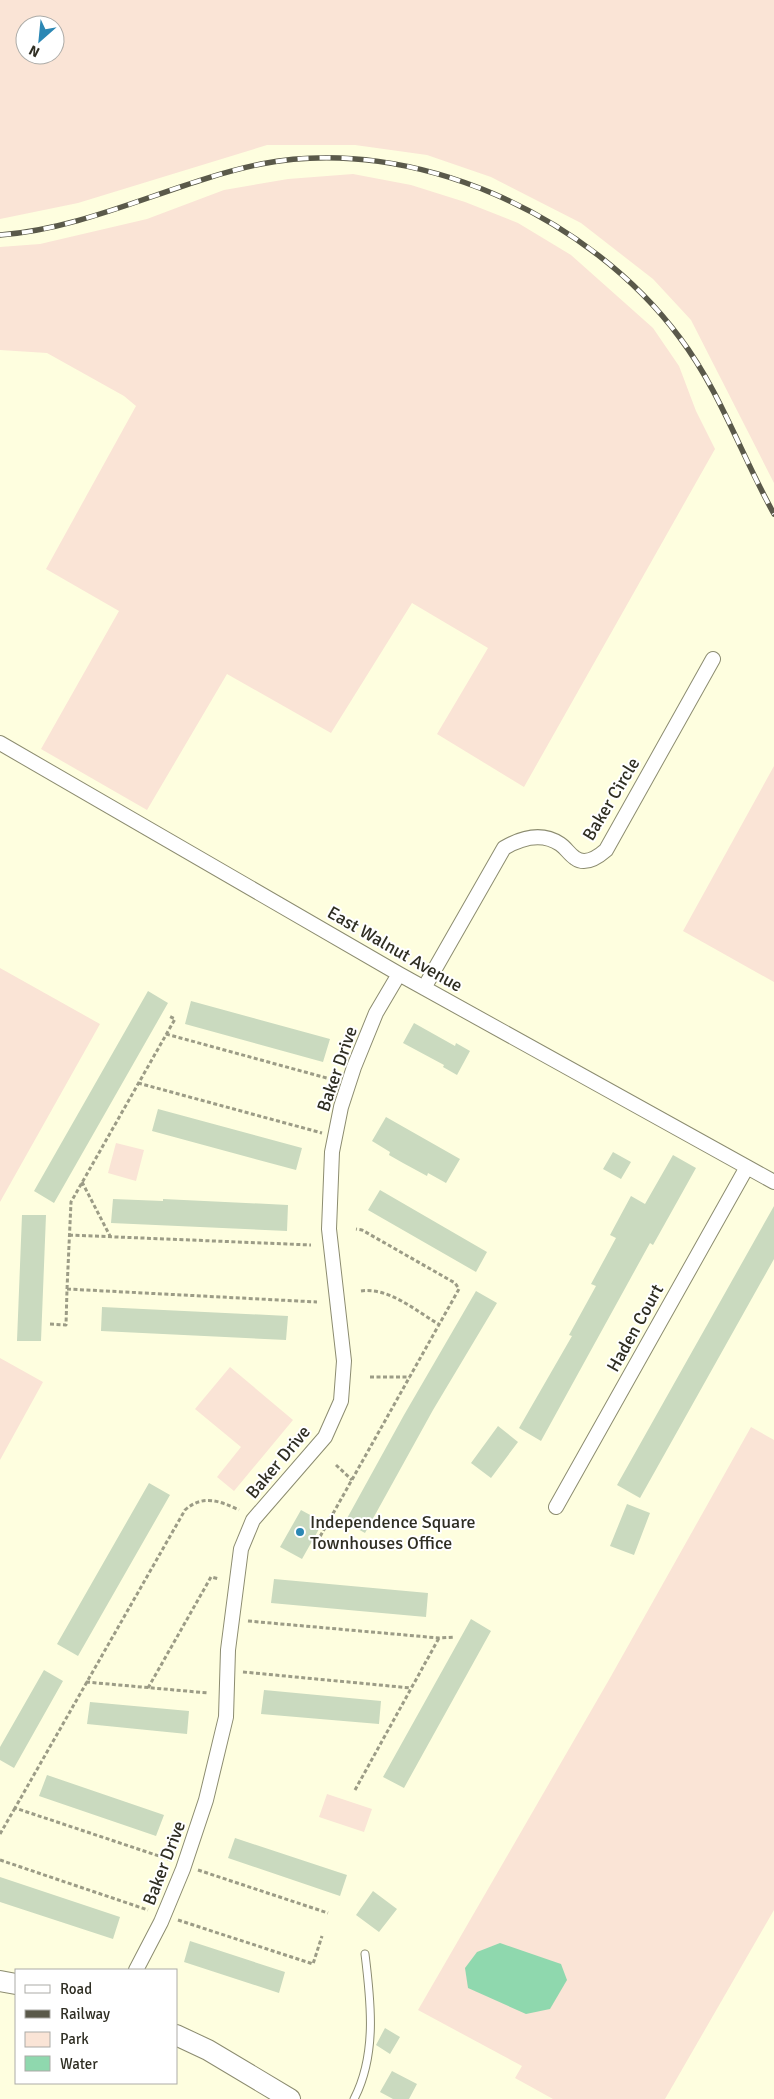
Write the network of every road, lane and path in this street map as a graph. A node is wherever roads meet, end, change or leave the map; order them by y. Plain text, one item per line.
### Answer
1 (713, 659) dead end
2 (0, 743) edge
3 (399, 974) junction
4 (424, 988) junction
5 (168, 1016) dead end
6 (166, 1034) junction
7 (334, 1080) dead end
8 (138, 1083) junction
9 (325, 1134) dead end
10 (747, 1167) junction
11 (82, 1182) junction
12 (774, 1182) edge
13 (356, 1229) dead end
14 (69, 1234) junction
15 (111, 1236) junction
16 (311, 1245) dead end
17 (67, 1289) junction
18 (361, 1291) dead end
19 (317, 1302) dead end
20 (50, 1324) dead end
21 (440, 1325) junction
22 (370, 1377) dead end
23 (410, 1377) junction
24 (336, 1466) dead end
25 (352, 1480) junction
26 (556, 1507) dead end
27 (238, 1510) dead end
28 (317, 1542) dead end
29 (219, 1578) dead end
30 (248, 1621) dead end
31 (455, 1636) dead end
32 (439, 1638) junction
33 (243, 1672) dead end
34 (86, 1682) junction
35 (148, 1688) junction
36 (412, 1688) junction
37 (208, 1693) dead end
38 (355, 1790) dead end
39 (16, 1808) junction
40 (0, 1834) edge
41 (0, 1860) edge
42 (174, 1862) dead end
43 (194, 1868) dead end
44 (148, 1910) dead end
45 (328, 1913) dead end
46 (178, 1920) dead end
47 (322, 1936) dead end
48 (365, 1954) dead end
49 (137, 1969) edge
50 (0, 1981) edge
51 (15, 1984) edge
52 (178, 2036) edge
53 (290, 2099) edge
54 (354, 2099) edge

1 - 4 street, Baker Circle
2 - 3 street, East Walnut Avenue
3 - 4 street, East Walnut Avenue
3 - 49 street, Baker Drive
4 - 10 street, East Walnut Avenue
5 - 6 path
6 - 7 path
6 - 8 path
8 - 9 path
8 - 11 path
10 - 12 street, East Walnut Avenue
10 - 26 street, Haden Court
11 - 14 path
11 - 15 path
13 - 21 path
14 - 15 path
14 - 17 path
15 - 16 path
17 - 19 path
17 - 20 path
18 - 21 path
21 - 23 path
22 - 23 path
23 - 25 path
24 - 25 path
25 - 28 path
27 - 34 path
29 - 35 path
30 - 32 path
31 - 32 path
32 - 36 path
33 - 36 path
34 - 35 path
34 - 39 path
35 - 37 path
36 - 38 path
39 - 40 path
39 - 42 path
41 - 44 path
43 - 45 path
46 - 47 path
48 - 54 lane
50 - 51 main road
52 - 53 main road

